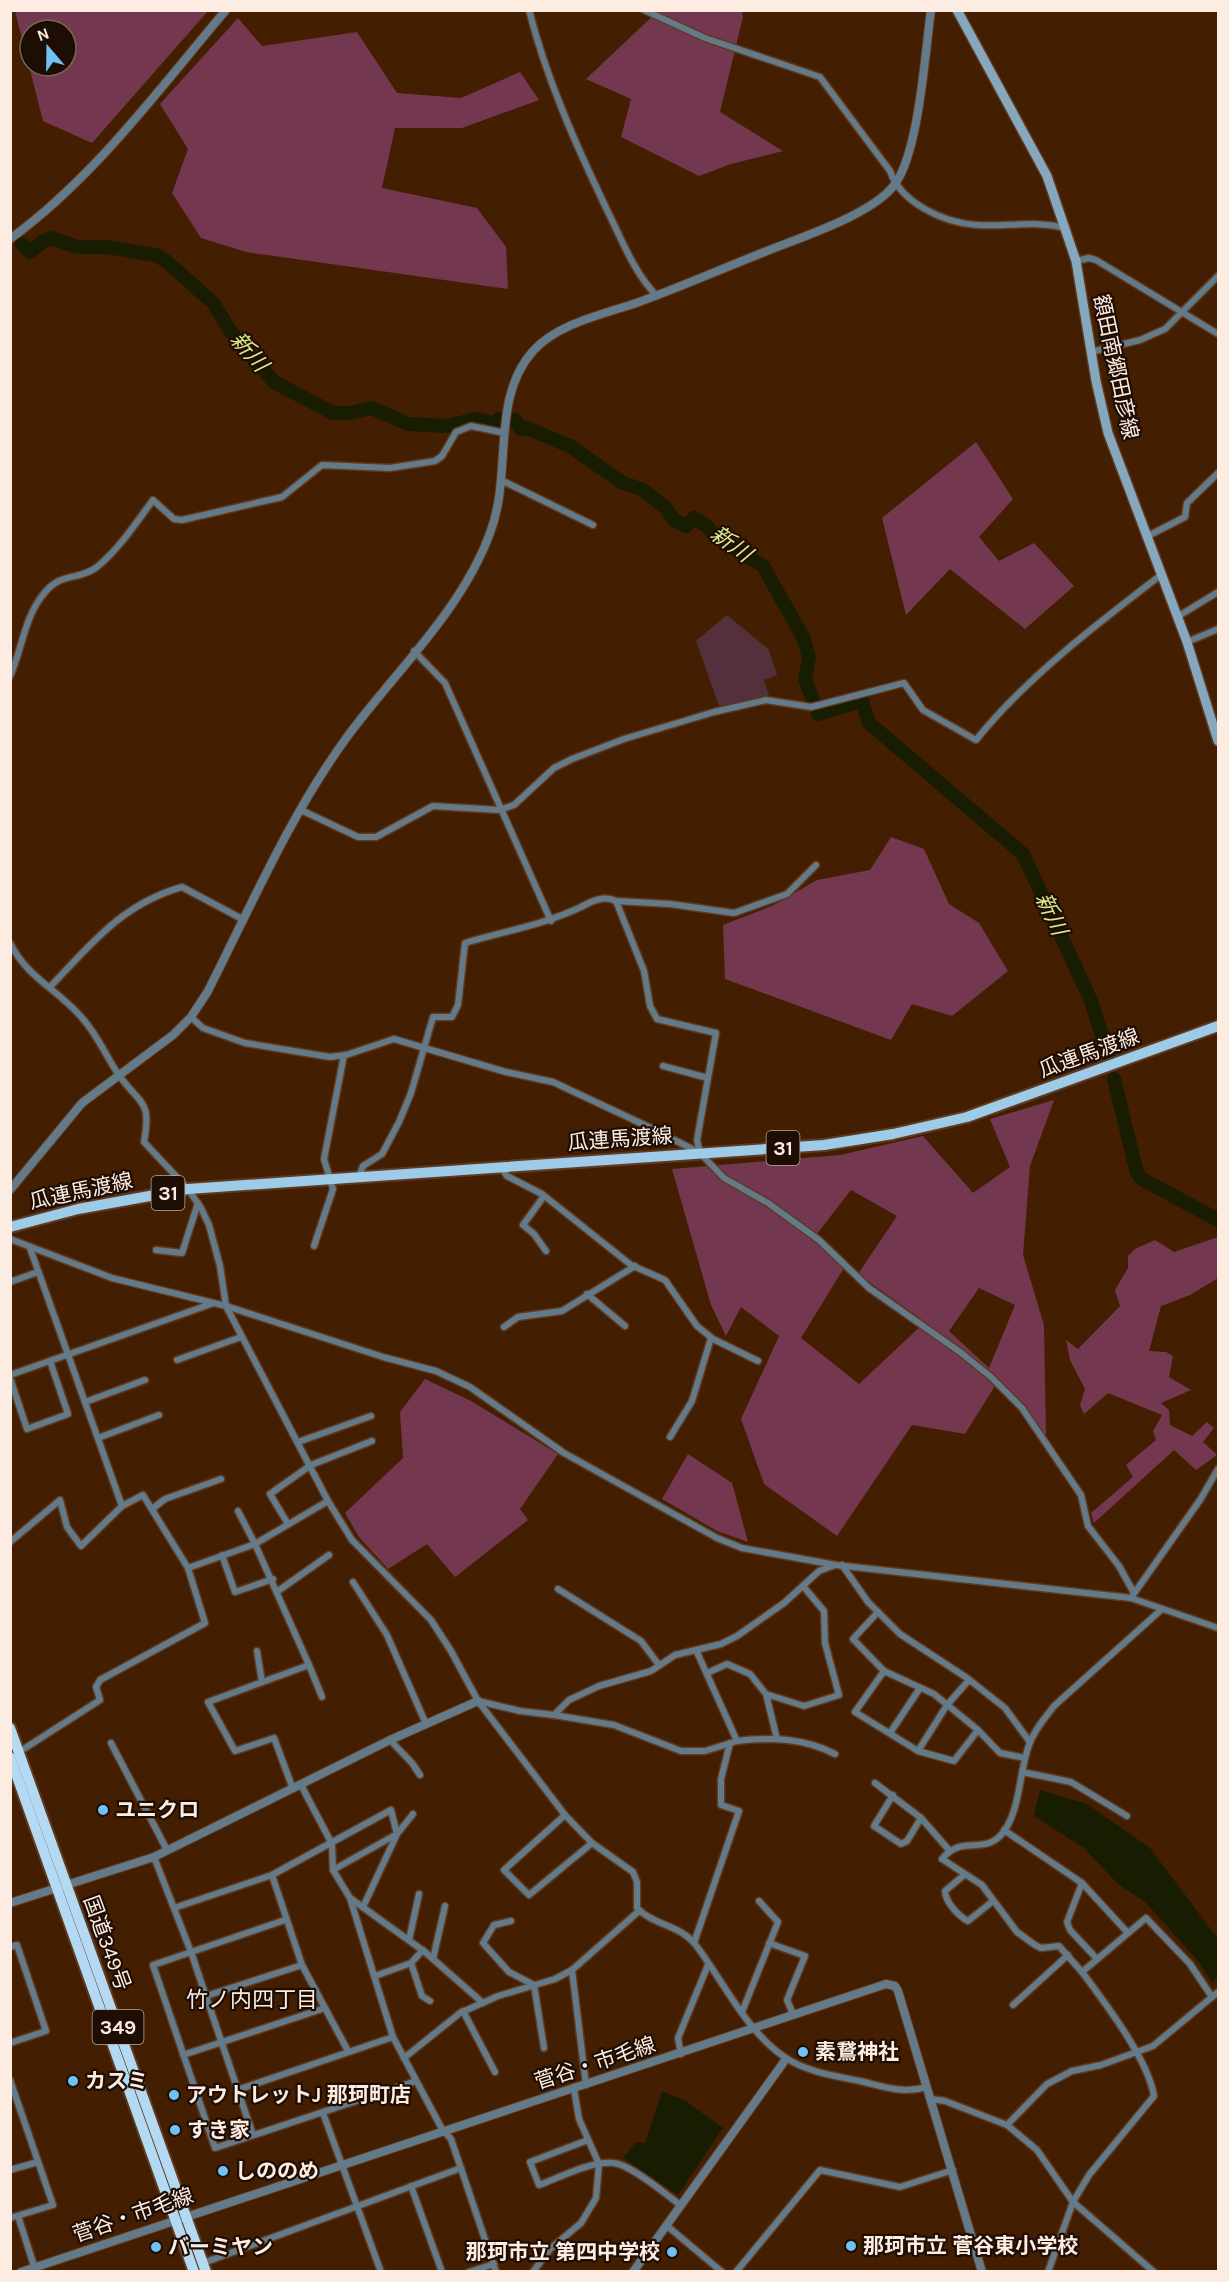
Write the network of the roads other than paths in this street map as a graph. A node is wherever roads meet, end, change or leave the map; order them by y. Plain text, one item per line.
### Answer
1 (226, 10) edge
2 (529, 10) edge
3 (644, 10) edge
4 (931, 10) edge
5 (957, 10) edge
6 (894, 185) junction
7 (1065, 228) junction
8 (10, 238) edge
9 (1076, 261) junction
10 (1218, 276) edge
11 (1123, 278) junction
12 (1117, 284) dead end
13 (657, 296) junction
14 (1183, 314) junction
15 (1218, 334) edge
16 (1091, 352) junction
17 (506, 433) junction
18 (1218, 473) edge
19 (503, 481) junction
20 (593, 525) dead end
21 (1146, 537) junction
22 (1161, 575) junction
23 (1218, 592) edge
24 (1177, 617) junction
25 (1218, 629) edge
26 (1187, 642) junction
27 (414, 651) junction
28 (10, 676) edge
29 (1218, 741) edge
30 (301, 810) junction
31 (499, 810) junction
32 (816, 865) dead end
33 (616, 901) junction
34 (244, 920) junction
35 (551, 921) junction
36 (10, 943) edge
37 (50, 987) junction
38 (191, 1017) junction
39 (1218, 1026) edge
40 (424, 1048) junction
41 (344, 1056) junction
42 (663, 1066) dead end
43 (118, 1074) junction
44 (708, 1078) junction
45 (700, 1153) junction
46 (500, 1167) junction
47 (359, 1176) junction
48 (14, 1178) edge
49 (329, 1178) junction
50 (188, 1189) junction
51 (10, 1190) edge
52 (544, 1196) junction
53 (198, 1203) junction
54 (10, 1227) edge
55 (10, 1239) edge
56 (314, 1246) dead end
57 (30, 1248) junction
58 (156, 1250) dead end
59 (546, 1251) dead end
60 (635, 1266) junction
61 (38, 1272) junction
62 (10, 1281) edge
63 (587, 1294) junction
64 (212, 1304) junction
65 (226, 1306) junction
66 (625, 1326) dead end
67 (504, 1328) dead end
68 (241, 1337) junction
69 (711, 1338) junction
70 (68, 1354) junction
71 (177, 1360) dead end
72 (50, 1361) junction
73 (758, 1361) dead end
74 (10, 1376) edge
75 (145, 1380) dead end
76 (85, 1402) junction
77 (159, 1415) dead end
78 (371, 1416) dead end
79 (670, 1437) dead end
80 (98, 1438) junction
81 (372, 1441) dead end
82 (298, 1442) junction
83 (311, 1465) junction
84 (1218, 1470) edge
85 (220, 1479) dead end
86 (328, 1501) junction
87 (122, 1506) junction
88 (152, 1509) junction
89 (238, 1511) dead end
90 (288, 1524) junction
91 (10, 1542) edge
92 (255, 1544) junction
93 (222, 1555) junction
94 (329, 1555) dead end
95 (839, 1565) junction
96 (188, 1568) junction
97 (273, 1579) junction
98 (353, 1582) dead end
99 (803, 1586) junction
100 (558, 1589) dead end
101 (278, 1591) junction
102 (1133, 1596) junction
103 (1162, 1609) junction
104 (878, 1612) junction
105 (1218, 1628) edge
106 (696, 1650) junction
107 (256, 1651) dead end
108 (309, 1665) junction
109 (659, 1665) junction
110 (884, 1671) junction
111 (707, 1673) junction
112 (969, 1680) junction
113 (262, 1682) junction
114 (920, 1688) junction
115 (766, 1694) junction
116 (322, 1696) dead end
117 (478, 1701) junction
118 (947, 1705) junction
119 (554, 1715) junction
120 (426, 1724) junction
121 (10, 1728) edge
122 (978, 1730) junction
123 (890, 1733) junction
124 (777, 1739) junction
125 (390, 1740) junction
126 (733, 1742) junction
127 (1030, 1742) junction
128 (111, 1743) dead end
129 (918, 1750) junction
130 (15, 1754) edge
131 (835, 1754) dead end
132 (1025, 1758) junction
133 (1022, 1772) junction
134 (420, 1775) dead end
135 (875, 1783) dead end
136 (20, 1785) edge
137 (297, 1787) junction
138 (893, 1795) junction
139 (413, 1814) dead end
140 (566, 1815) junction
141 (1127, 1816) dead end
142 (921, 1818) junction
143 (1004, 1830) junction
144 (398, 1834) junction
145 (592, 1843) junction
146 (332, 1844) junction
147 (167, 1850) junction
148 (949, 1850) junction
149 (154, 1857) junction
150 (333, 1870) junction
151 (272, 1875) junction
152 (964, 1875) junction
153 (1083, 1883) junction
154 (62, 1888) junction
155 (419, 1894) dead end
156 (350, 1898) junction
157 (759, 1901) dead end
158 (993, 1901) junction
159 (10, 1903) edge
160 (445, 1906) dead end
161 (363, 1907) junction
162 (174, 1908) junction
163 (639, 1911) junction
164 (285, 1920) junction
165 (511, 1921) dead end
166 (1128, 1933) junction
167 (409, 1940) junction
168 (694, 1943) junction
169 (770, 1943) junction
170 (10, 1947) edge
171 (423, 1950) junction
172 (191, 1952) junction
173 (1068, 1955) junction
174 (433, 1959) junction
175 (1097, 1959) junction
176 (411, 1963) junction
177 (302, 1965) junction
178 (708, 1965) junction
179 (572, 1970) junction
180 (1082, 1972) junction
181 (375, 1976) junction
182 (534, 1985) junction
183 (1218, 1992) edge
184 (206, 1996) junction
185 (1212, 1997) junction
186 (430, 2001) dead end
187 (483, 2003) junction
188 (1013, 2005) dead end
189 (325, 2008) junction
190 (463, 2011) junction
191 (742, 2012) junction
192 (793, 2014) junction
193 (754, 2027) junction
194 (393, 2037) junction
195 (10, 2043) edge
196 (222, 2043) junction
197 (544, 2048) dead end
198 (348, 2051) junction
199 (681, 2054) junction
200 (1136, 2054) junction
201 (183, 2055) junction
202 (404, 2058) junction
203 (786, 2058) junction
204 (495, 2072) dead end
205 (10, 2080) edge
206 (416, 2082) junction
207 (586, 2085) junction
208 (927, 2087) junction
209 (574, 2089) junction
210 (237, 2090) junction
211 (931, 2099) junction
212 (18, 2104) junction
213 (10, 2108) edge
214 (323, 2113) junction
215 (1007, 2125) junction
216 (442, 2129) junction
217 (253, 2135) junction
218 (588, 2140) junction
219 (38, 2162) junction
220 (342, 2163) junction
221 (599, 2164) junction
222 (461, 2168) junction
223 (10, 2170) edge
224 (953, 2170) junction
225 (411, 2186) junction
226 (1073, 2202) junction
227 (357, 2205) junction
228 (680, 2205) junction
229 (18, 2216) junction
230 (181, 2217) junction
231 (10, 2218) edge
232 (666, 2225) junction
233 (494, 2264) junction
234 (204, 2267) edge
235 (35, 2269) edge
236 (21, 2271) edge
237 (194, 2271) edge
238 (381, 2271) edge
239 (442, 2271) edge
240 (469, 2271) edge
241 (496, 2271) edge
242 (532, 2271) edge
243 (633, 2271) edge
244 (722, 2271) edge
245 (736, 2271) edge
246 (982, 2271) edge
247 (1048, 2271) edge
248 (1154, 2271) edge

1 - 8 street
2 - 13 street
3 - 6 street
4 - 6 street
5 - 7 main road, 額田南郷田彦線
6 - 7 street
6 - 13 street
7 - 9 main road, 額田南郷田彦線
9 - 11 street
9 - 16 main road, 額田南郷田彦線
10 - 14 street
11 - 12 street
11 - 14 street
13 - 17 street
14 - 15 street
14 - 16 street
16 - 21 main road, 額田南郷田彦線
17 - 19 street
17 - 28 street
18 - 21 street
19 - 20 street
19 - 27 street
21 - 22 main road, 額田南郷田彦線
22 - 24 main road, 額田南郷田彦線
22 - 31 street
23 - 24 street
24 - 26 main road, 額田南郷田彦線
25 - 26 street
26 - 29 main road, 額田南郷田彦線
27 - 30 street
27 - 31 street
30 - 31 street
30 - 34 street
31 - 35 street
32 - 33 street
33 - 35 street
33 - 44 street
34 - 37 street
34 - 38 street
35 - 40 street
36 - 37 street
37 - 43 street
38 - 41 street
38 - 43 street
39 - 45 main road, 瓜連馬渡線 / 31
40 - 41 street
40 - 45 street
40 - 47 street
41 - 49 street
42 - 44 street
43 - 48 street
43 - 50 street
44 - 45 street
45 - 46 main road, 瓜連馬渡線 / 31
45 - 102 street
46 - 47 main road, 瓜連馬渡線 / 31
46 - 52 street
47 - 49 main road, 瓜連馬渡線 / 31
48 - 51 street
49 - 50 main road, 瓜連馬渡線 / 31
49 - 56 street
50 - 53 street
50 - 54 main road, 瓜連馬渡線 / 31
52 - 59 street
52 - 60 street
53 - 58 street
53 - 65 street
55 - 57 street
57 - 61 street
57 - 64 street
60 - 63 street
60 - 69 street
61 - 62 street
61 - 70 street
63 - 66 street
63 - 67 street
64 - 65 street
64 - 70 street
65 - 68 street
65 - 95 street
68 - 71 street
68 - 82 street
69 - 73 street
69 - 79 street
70 - 72 street
70 - 76 street
72 - 74 street
72 - 74 street
75 - 76 street
76 - 80 street
77 - 80 street
78 - 82 street
80 - 87 street
81 - 83 street
82 - 83 street
83 - 86 street
83 - 90 street
84 - 102 street
85 - 88 street
86 - 90 street
86 - 117 street
87 - 88 street
87 - 91 street
88 - 96 street
89 - 92 street
90 - 92 street
92 - 93 street
92 - 97 street
93 - 96 street
93 - 97 street
94 - 101 street
95 - 99 street
95 - 102 street
95 - 104 street
96 - 130 street
97 - 101 street
98 - 120 street
99 - 106 street
99 - 115 street
100 - 109 street
101 - 108 street
102 - 103 street
103 - 105 street
103 - 127 street
104 - 110 street
104 - 112 street
106 - 109 street
106 - 111 street
107 - 113 street
108 - 113 street
108 - 116 street
109 - 119 street
110 - 114 street
110 - 123 street
111 - 115 street
111 - 126 street
112 - 118 street
112 - 127 street
113 - 137 street
114 - 118 street
114 - 123 street
115 - 124 street
117 - 119 street
117 - 120 street
117 - 140 street
118 - 122 street
118 - 129 street
119 - 126 street
120 - 125 street
121 - 130 highway, 国道349号 / 349
122 - 129 street
122 - 132 street
123 - 129 street
124 - 126 street
124 - 131 street
125 - 134 street
125 - 137 street
126 - 168 street
127 - 132 street
128 - 147 street
130 - 136 highway, 国道349号 / 349
132 - 133 street
133 - 141 street
133 - 143 street
135 - 138 street
136 - 154 highway, 国道349号 / 349
137 - 146 street
137 - 147 street
138 - 142 street
138 - 142 street
139 - 144 street
140 - 145 street
140 - 145 street
142 - 148 street
143 - 148 street
143 - 153 street
144 - 146 street
144 - 150 street
144 - 161 street
145 - 163 street
146 - 150 street
146 - 151 street
147 - 149 street
148 - 152 street
149 - 154 street
149 - 162 street
150 - 156 street
151 - 162 street
151 - 164 street
152 - 158 street
152 - 158 street
153 - 166 street
153 - 175 street
154 - 159 street
154 - 230 highway, 国道349号 / 349
155 - 167 street
156 - 161 street
156 - 181 street
157 - 169 street
158 - 173 street
160 - 174 street
161 - 167 street
162 - 172 street
163 - 168 street
163 - 179 street
164 - 172 street
164 - 177 street
165 - 182 street
166 - 175 street
166 - 185 street
167 - 171 street
168 - 178 street
169 - 191 street
169 - 192 street
170 - 195 street
171 - 174 street
171 - 176 street
172 - 184 street
172 - 201 street
173 - 180 street
173 - 188 street
174 - 187 street
175 - 180 street
176 - 181 street
176 - 186 street
177 - 184 street
177 - 189 street
178 - 191 street
178 - 199 street
179 - 182 street
179 - 207 street
180 - 200 street
181 - 194 street
182 - 187 street
182 - 197 street
183 - 185 street
184 - 196 street
185 - 200 street
187 - 190 street
189 - 196 street
189 - 198 street
190 - 202 street
190 - 204 street
191 - 193 street
192 - 193 street, 菅谷・市毛線
192 - 208 street, 菅谷・市毛線
193 - 199 street, 菅谷・市毛線
193 - 203 street
194 - 198 street
194 - 202 street
196 - 201 street
196 - 210 street
198 - 210 street
199 - 207 street, 菅谷・市毛線
200 - 215 street
200 - 226 street
201 - 217 street
202 - 206 street
203 - 208 street
203 - 228 street
205 - 212 street
206 - 214 street
206 - 216 street
207 - 209 street, 菅谷・市毛線
208 - 211 street, 菅谷・市毛線
209 - 216 street, 菅谷・市毛線
209 - 218 street
210 - 217 street
211 - 215 street
211 - 224 street, 菅谷・市毛線
212 - 213 street
212 - 219 street
214 - 217 street
214 - 220 street
215 - 226 street
216 - 220 street, 菅谷・市毛線
216 - 222 street
218 - 221 street
218 - 221 street
219 - 223 street
219 - 229 street
220 - 227 street
220 - 230 street, 菅谷・市毛線
221 - 228 street
221 - 242 street
222 - 225 street
222 - 233 street
224 - 245 street
224 - 246 street, 菅谷・市毛線
225 - 227 street
225 - 239 street
226 - 247 street
226 - 248 street
227 - 234 street
227 - 238 street
228 - 232 street
229 - 231 street
229 - 235 street
230 - 234 highway, 国道349号 / 349
230 - 235 street, 菅谷・市毛線
230 - 237 highway, 国道349号 / 349
232 - 243 street
232 - 244 street
233 - 240 street
233 - 241 street
235 - 236 street, 菅谷・市毛線

